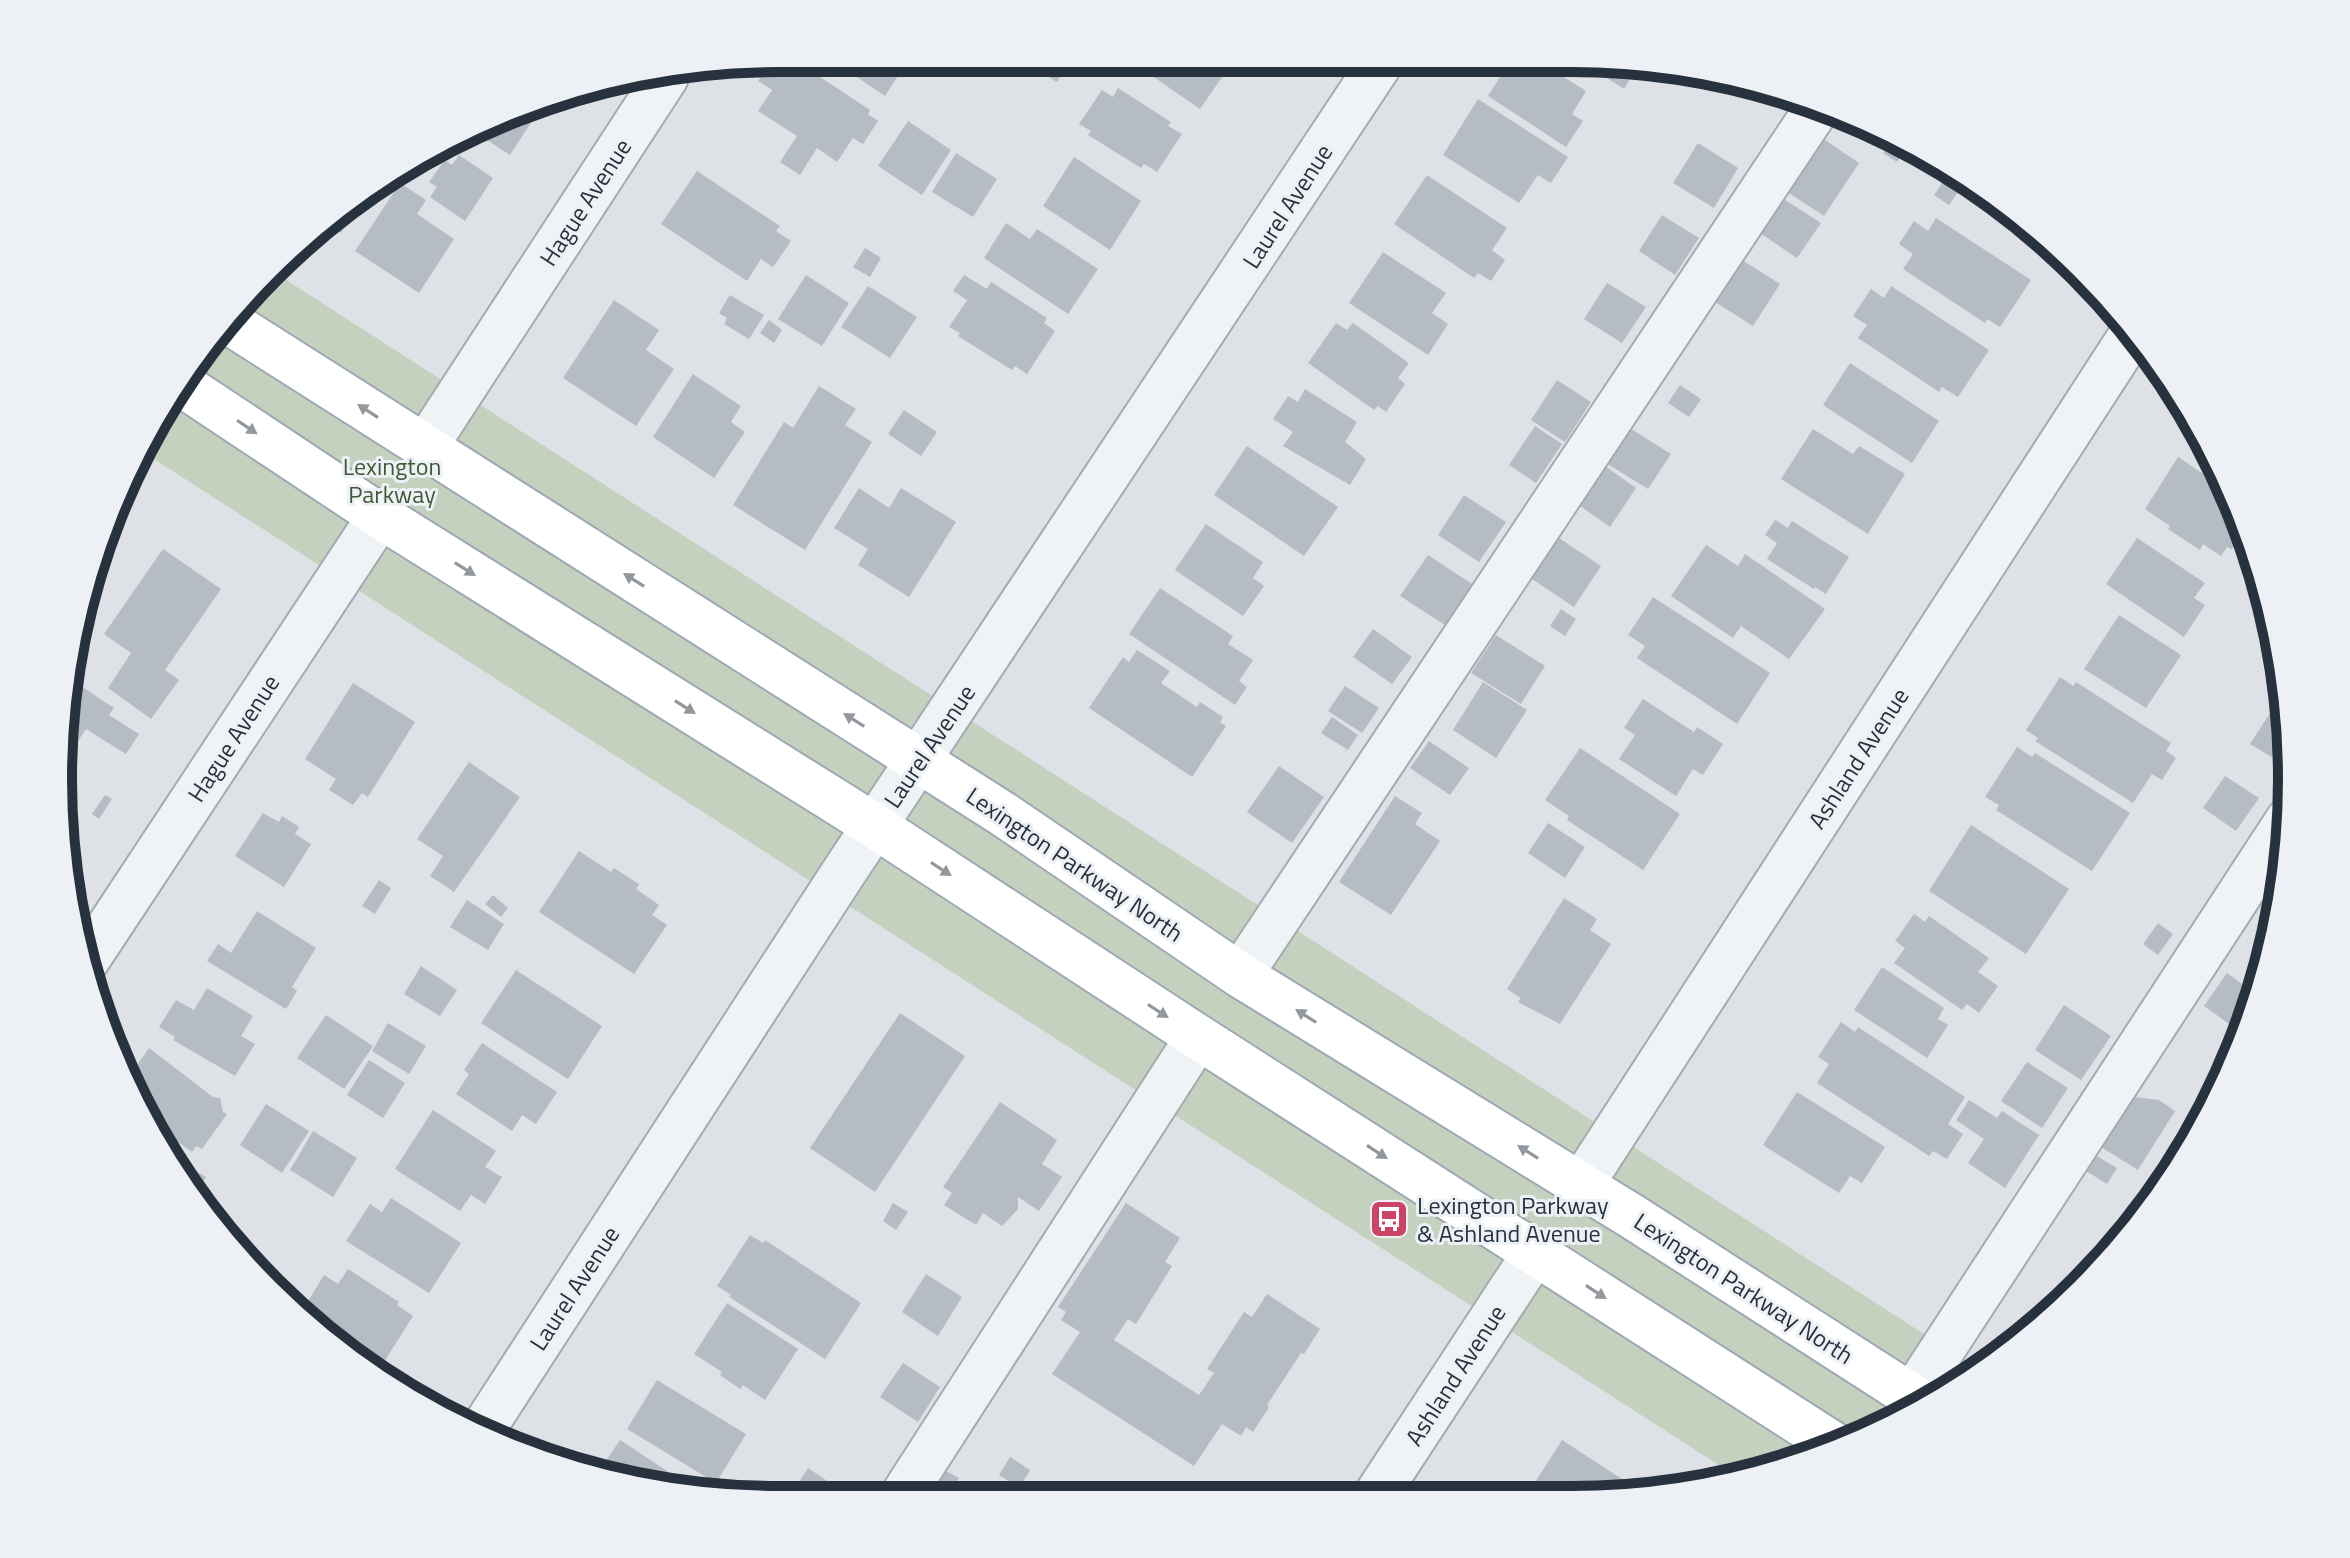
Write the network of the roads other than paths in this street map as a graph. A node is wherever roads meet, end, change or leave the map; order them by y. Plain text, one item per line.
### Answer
1 (1374, 72) edge
2 (663, 82) edge
3 (1812, 115) edge
4 (236, 327) edge
5 (2127, 342) edge
6 (189, 389) edge
7 (425, 447) junction
8 (380, 516) junction
9 (920, 762) junction
10 (875, 826) junction
11 (2275, 841) edge
12 (93, 950) edge
13 (1240, 975) junction
14 (1198, 1037) junction
15 (1581, 1185) junction
16 (1535, 1253) junction
17 (1924, 1391) edge
18 (1913, 1397) edge
19 (487, 1423) edge
20 (1824, 1438) edge
21 (909, 1486) edge
22 (1382, 1486) edge

1 - 9 street, Laurel Avenue
2 - 7 street, Hague Avenue
3 - 13 street
7 -> 4 main road, Lexington Parkway North
5 - 15 street, Ashland Avenue
6 -> 8 main road
9 -> 7 main road, Lexington Parkway North
8 -> 10 main road
8 - 12 street, Hague Avenue
9 - 10 street, Laurel Avenue
9 - 13 main road, Lexington Parkway North
10 -> 14 main road
10 - 19 street, Laurel Avenue
11 - 17 street
15 -> 13 main road, Lexington Parkway North
14 -> 16 main road
14 - 21 street
15 - 18 main road, Lexington Parkway North
16 -> 20 main road
16 - 22 street, Ashland Avenue

